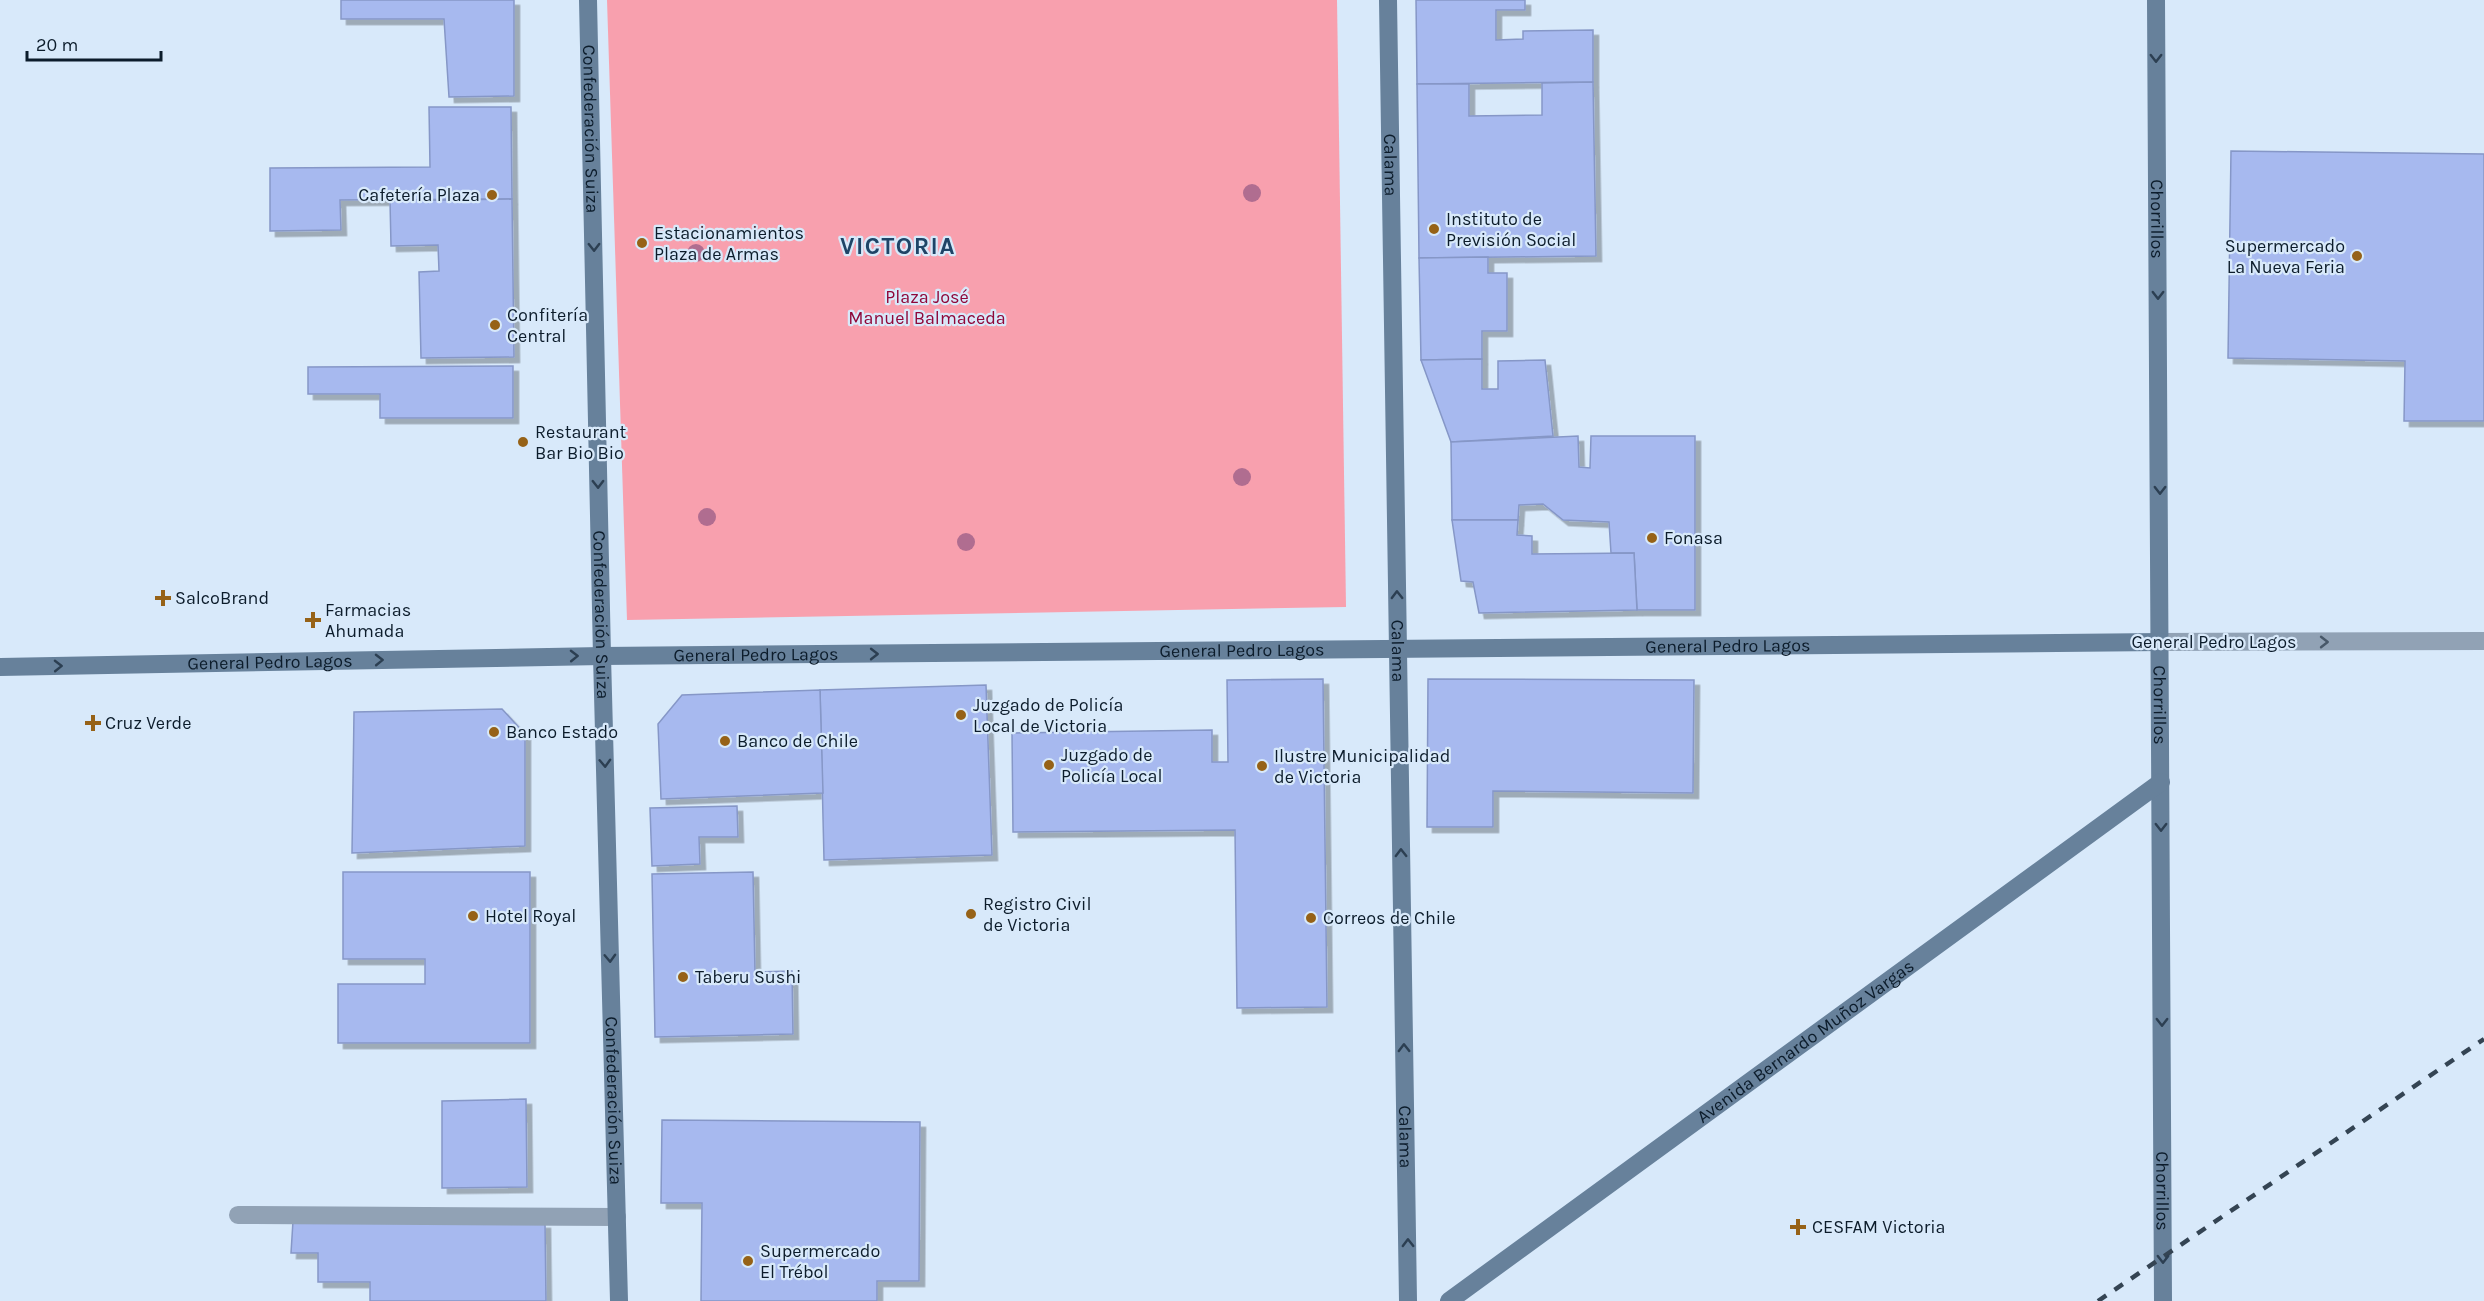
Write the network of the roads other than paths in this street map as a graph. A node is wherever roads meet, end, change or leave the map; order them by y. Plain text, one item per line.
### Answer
1 (588, 0) edge
2 (1388, 0) edge
3 (2156, 0) edge
4 (2484, 641) edge
5 (2161, 642) junction
6 (1398, 650) junction
7 (602, 656) junction
8 (0, 667) edge
9 (2161, 782) junction
10 (238, 1215) dead end
11 (617, 1217) junction
12 (620, 1301) edge
13 (1408, 1301) edge
14 (1449, 1301) edge
15 (2163, 1301) edge

1 -> 7 street, Confederación Suiza
6 -> 2 street, Calama
3 -> 5 street, Chorrillos
5 -> 4 street, General Pedro Lagos
5 - 6 street, General Pedro Lagos
5 - 9 street, Chorrillos
7 -> 6 street, General Pedro Lagos
13 -> 6 street, Calama
8 -> 7 street, General Pedro Lagos
7 -> 11 street, Confederación Suiza
9 - 14 street, Avenida Bernardo Muñoz Vargas
9 -> 15 street, Chorrillos
10 - 11 street
11 - 12 street, Confederación Suiza

